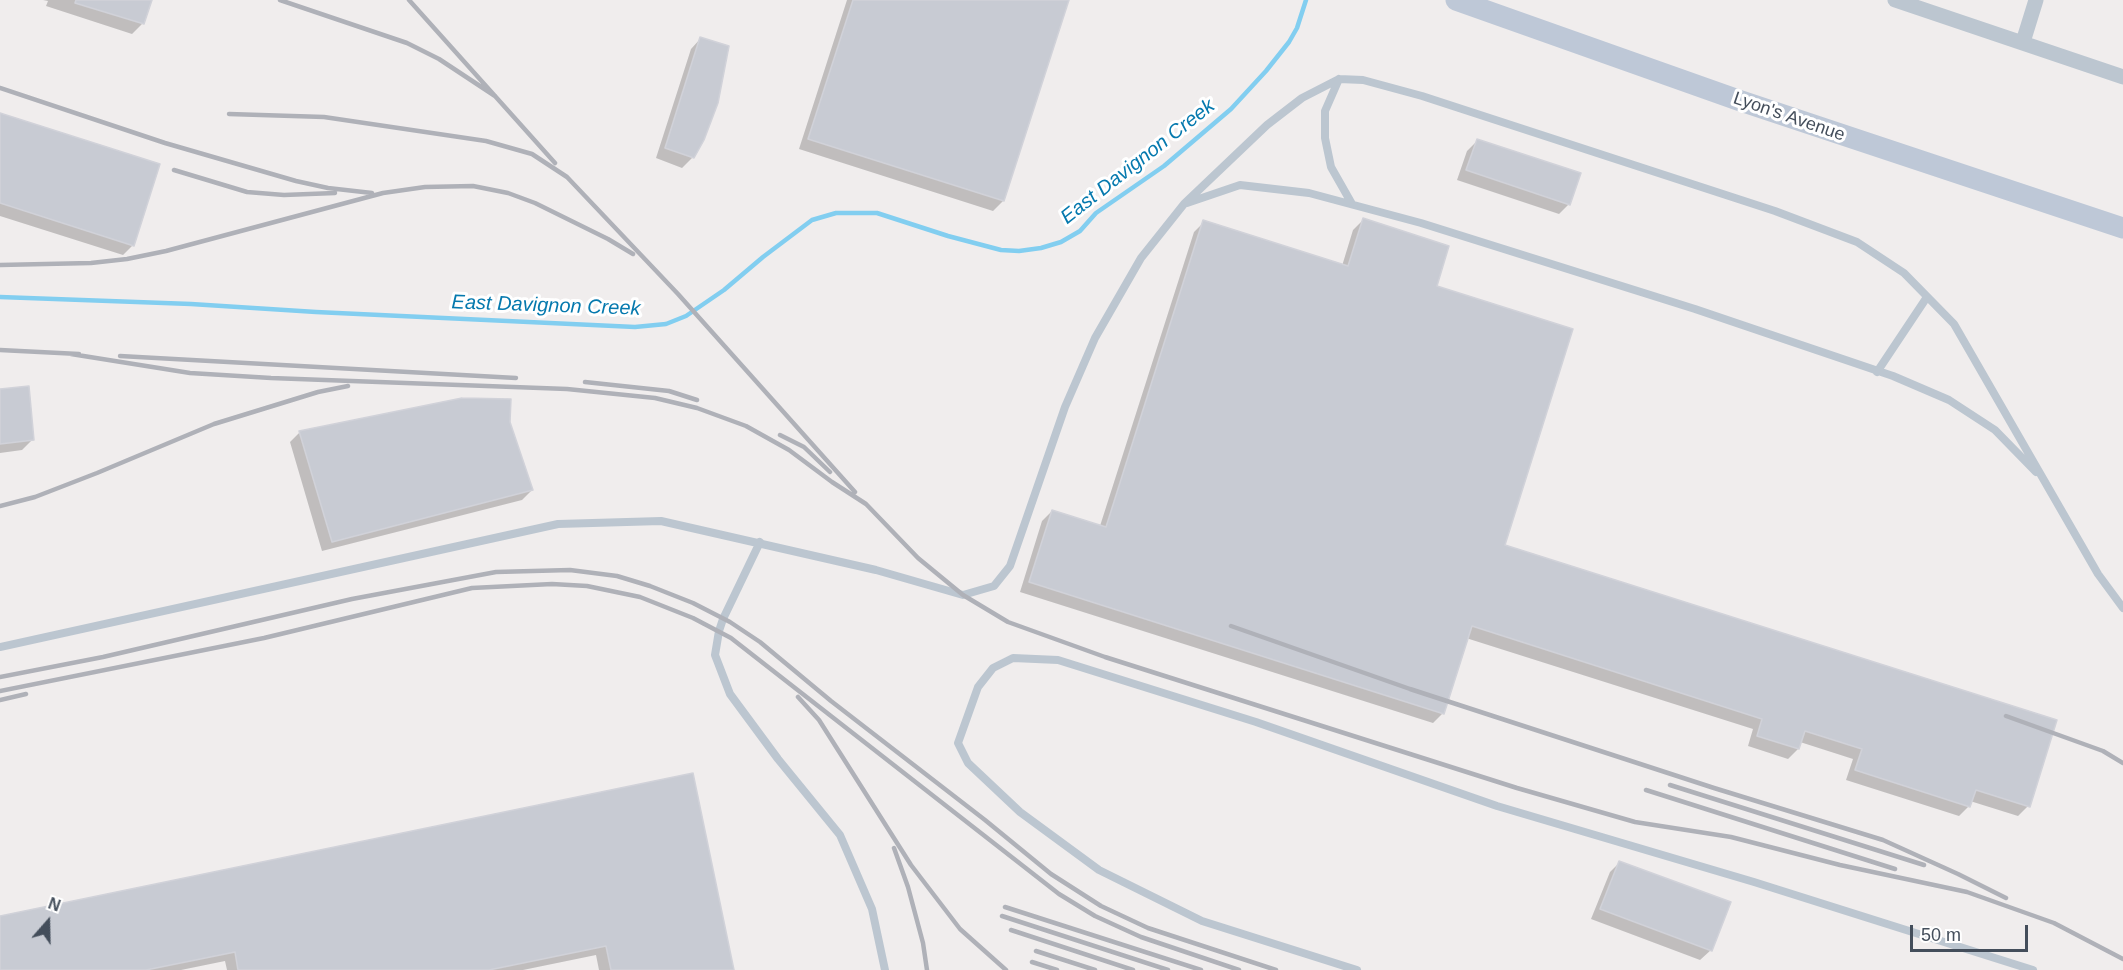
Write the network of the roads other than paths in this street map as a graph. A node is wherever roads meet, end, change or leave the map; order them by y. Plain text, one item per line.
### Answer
1 (1456, 0) edge
2 (1895, 0) edge
3 (2036, 0) edge
4 (2023, 42) junction
5 (2123, 77) edge
6 (1339, 79) junction
7 (1184, 204) junction
8 (1352, 204) junction
9 (2123, 228) edge
10 (1927, 297) junction
11 (1877, 372) junction
12 (2045, 482) junction
13 (760, 542) junction
14 (2123, 608) edge
15 (0, 647) edge
16 (885, 970) edge
17 (1357, 970) edge
18 (2033, 970) edge

1 - 9 main road, Lyon's Avenue
2 - 4 street
3 - 4 street
4 - 5 street
6 - 7 lane
6 - 8 lane
6 - 10 lane
7 - 8 lane
7 - 13 lane
8 - 11 lane
10 - 11 lane
10 - 12 lane
11 - 12 lane
12 - 14 lane
13 - 15 lane
13 - 16 lane
17 - 18 lane

